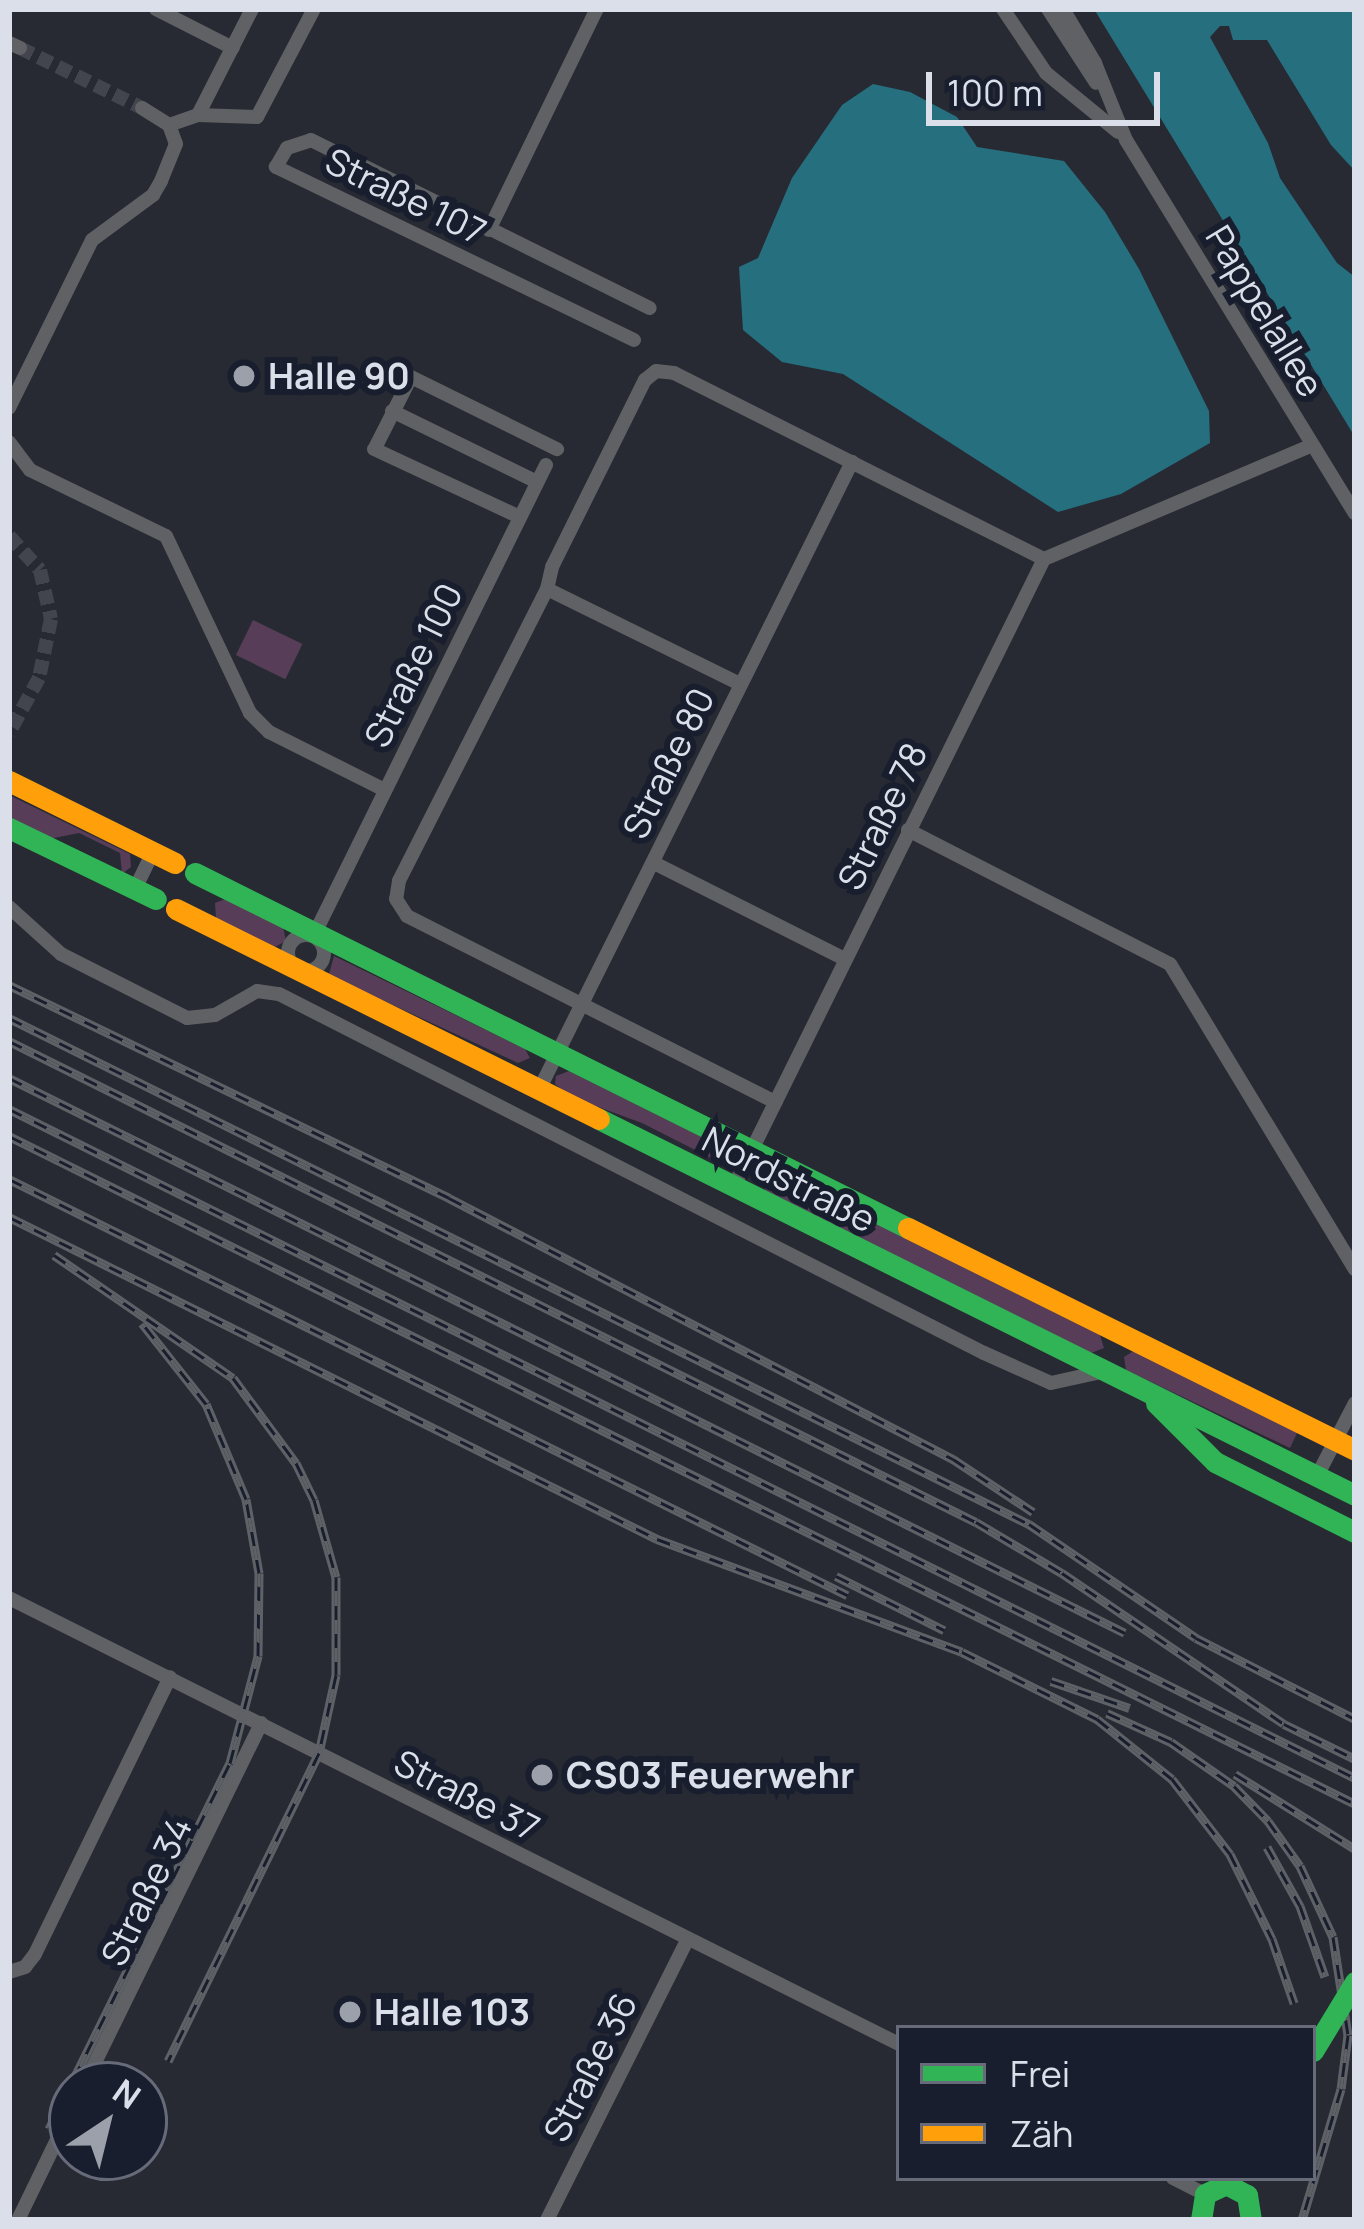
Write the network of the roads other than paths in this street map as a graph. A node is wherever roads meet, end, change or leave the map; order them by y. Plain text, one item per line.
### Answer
1 (156, 9) edge
2 (252, 9) edge
3 (314, 9) edge
4 (597, 9) edge
5 (1003, 9) edge
6 (1048, 9) edge
7 (1063, 9) edge
8 (1071, 46) junction
9 (233, 48) junction
10 (1045, 71) junction
11 (1109, 103) junction
12 (142, 108) tunnel mouth
13 (198, 115) junction
14 (169, 125) junction
15 (1126, 140) junction
16 (489, 230) junction
17 (650, 308) dead end
18 (634, 340) dead end
19 (9, 408) edge
20 (392, 411) junction
21 (9, 442) edge
22 (1312, 445) junction
23 (557, 449) dead end
24 (851, 462) junction
25 (545, 465) dead end
26 (537, 482) junction
27 (1355, 513) edge
28 (520, 517) junction
29 (1044, 559) junction
30 (547, 589) junction
31 (740, 684) junction
32 (9, 781) edge
33 (385, 790) junction
34 (9, 828) edge
35 (908, 830) junction
36 (153, 852) junction
37 (653, 862) junction
38 (194, 872) junction
39 (135, 889) junction
40 (9, 907) edge
41 (176, 909) junction
42 (315, 933) junction
43 (845, 959) junction
44 (298, 971) junction
45 (583, 1004) junction
46 (557, 1053) junction
47 (538, 1090) junction
48 (776, 1102) junction
49 (752, 1150) junction
50 (733, 1188) junction
51 (1355, 1269) edge
52 (1106, 1371) junction
53 (1143, 1390) junction
54 (1355, 1402) edge
55 (1345, 1445) edge
56 (1317, 1476) junction
57 (1355, 1495) edge
58 (1355, 1532) edge
59 (9, 1598) edge
60 (170, 1677) junction
61 (262, 1723) junction
62 (687, 1940) junction
63 (9, 1972) edge
64 (1355, 1982) edge
65 (896, 2043) edge
66 (1316, 2046) edge
67 (96, 2061) edge
68 (48, 2158) edge
69 (1179, 2181) edge
70 (1236, 2182) edge
71 (1205, 2194) junction
72 (1254, 2219) edge
73 (18, 2220) edge
74 (547, 2220) edge
75 (1201, 2220) edge

1 - 9 street
2 - 9 street
3 - 13 street
4 - 16 street
5 - 10 street, Pappelallee
6 - 8 street
7 - 11 street, Pappelallee
8 - 10 street
8 - 11 street
9 - 13 street
10 - 15 street, Pappelallee
11 - 15 street, Pappelallee
12 - 14 street
13 - 14 street
14 - 19 street
15 - 22 street, Pappelallee
16 - 17 street, Straße 107
16 - 18 street, Straße 107
20 - 23 street
20 - 26 street
20 - 28 street
21 - 33 street
22 - 27 street, Pappelallee
22 - 29 street
24 - 29 street
24 - 30 street
24 - 31 street, Straße 80
25 - 26 street, Straße 100
26 - 28 street, Straße 100
28 - 33 street, Straße 100
29 - 35 street, Straße 78
30 - 31 street
30 - 45 street
31 - 37 street, Straße 80
32 - 36 street, Nordstraße
33 - 42 street, Straße 100
34 - 39 street, Nordstraße
35 - 43 street, Straße 78
35 - 51 street
36 - 38 street, Nordstraße
36 - 39 street
37 - 43 street
37 - 45 street, Straße 80
38 - 41 street
38 - 42 street, Nordstraße
39 - 41 street, Nordstraße
40 - 52 street
41 - 44 street, Nordstraße
42 - 44 street
42 - 44 street
42 - 46 street, Nordstraße
43 - 48 street, Straße 78
44 - 47 street, Nordstraße
45 - 46 street, Straße 80
45 - 48 street
46 - 47 street, Straße 80
46 - 49 street, Nordstraße
47 - 50 street, Nordstraße
48 - 49 street, Straße 78
49 - 50 street, Straße 78
49 - 55 street, Nordstraße
50 - 52 street, Nordstraße
52 - 53 street, Nordstraße
53 - 56 street, Nordstraße
53 - 58 street
54 - 55 street
55 - 56 street
56 - 57 street, Nordstraße
59 - 60 street, Straße 37
60 - 61 street, Straße 37
60 - 63 street
61 - 62 street, Straße 37
61 - 67 street, Straße 34
62 - 65 street, Straße 37
62 - 74 street, Straße 36
64 - 66 street, bridge
68 - 73 street
69 - 71 street
70 - 71 street
70 - 72 street
71 - 75 street

